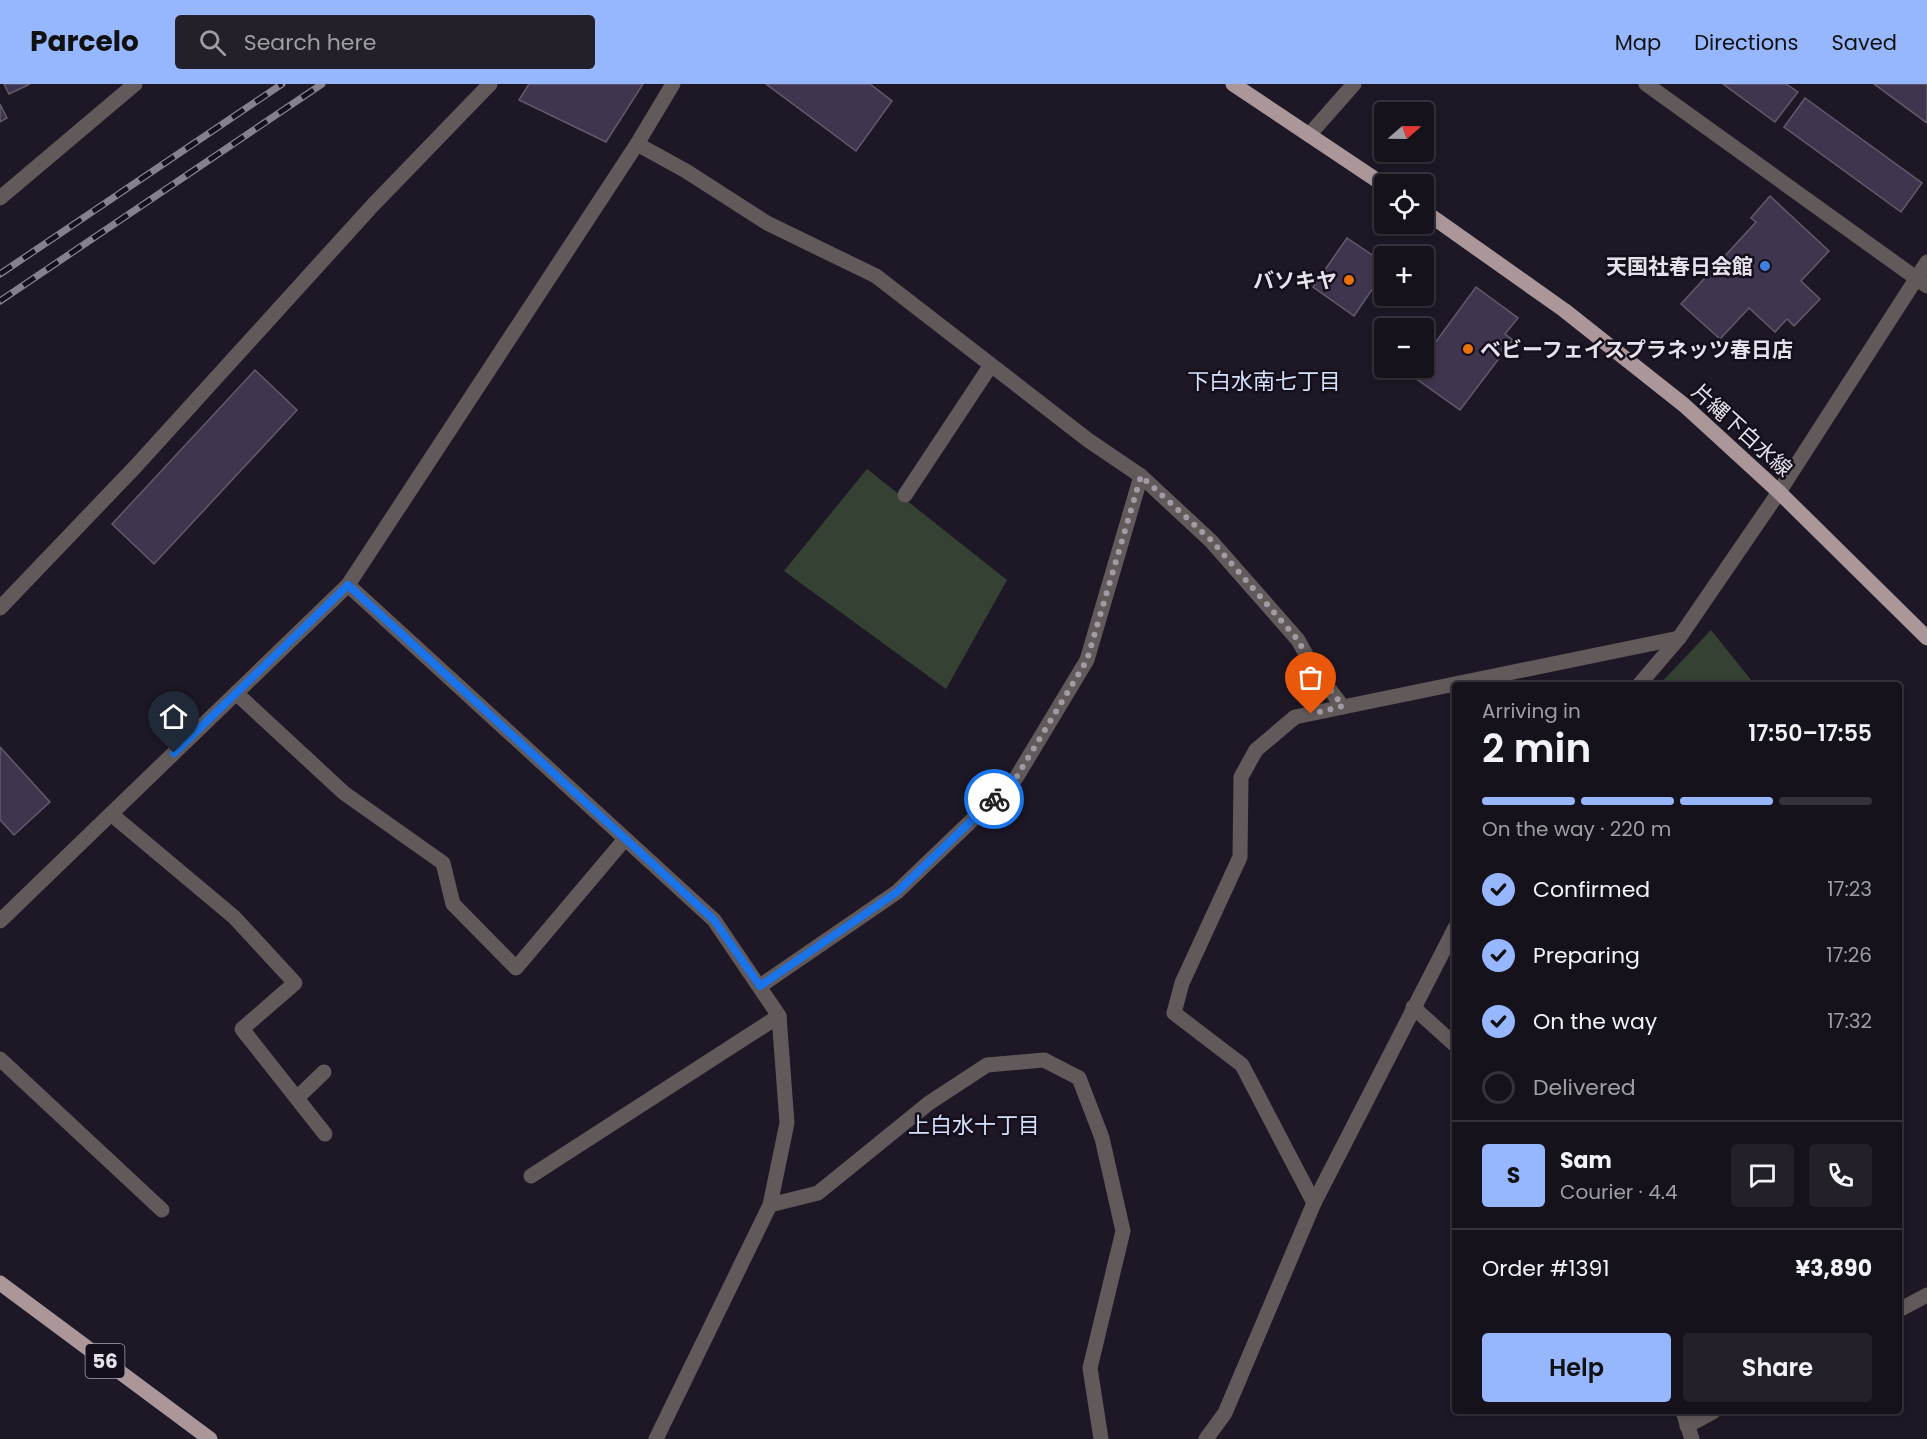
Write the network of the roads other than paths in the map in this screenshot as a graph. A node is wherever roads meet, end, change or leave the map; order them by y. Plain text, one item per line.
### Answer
1 (135, 84) edge
2 (490, 84) edge
3 (673, 84) edge
4 (1233, 84) edge
5 (1354, 84) edge
6 (1646, 84) edge
7 (1309, 135) junction
8 (637, 144) junction
9 (1374, 178) edge
10 (0, 198) edge
11 (1434, 218) edge
12 (1927, 262) edge
13 (1922, 283) edge
14 (991, 365) junction
15 (1141, 476) junction
16 (1779, 492) junction
17 (905, 495) dead end
18 (348, 585) junction
19 (0, 608) edge
20 (1679, 638) junction
21 (1927, 638) edge
22 (1462, 682) edge
23 (1641, 682) edge
24 (1452, 684) edge
25 (236, 693) junction
26 (1343, 706) junction
27 (111, 814) junction
28 (625, 838) junction
29 (0, 921) edge
30 (1452, 934) edge
31 (760, 986) junction
32 (1413, 1007) junction
33 (779, 1016) junction
34 (1452, 1042) edge
35 (0, 1059) edge
36 (324, 1072) dead end
37 (297, 1098) junction
38 (325, 1134) dead end
39 (531, 1176) dead end
40 (1314, 1203) junction
41 (770, 1205) junction
42 (162, 1210) dead end
43 (0, 1283) edge
44 (1927, 1295) edge
45 (1902, 1308) edge
46 (1709, 1414) edge
47 (1687, 1425) edge
48 (210, 1439) edge
49 (656, 1439) edge
50 (1101, 1439) edge
51 (1206, 1439) edge

1 - 10 street
2 - 19 street
3 - 8 street
4 - 7 main road
5 - 7 street
6 - 13 street
7 - 9 main road
8 - 14 street
8 - 18 street
11 - 16 main road, 片縄下白水線
12 - 13 street
13 - 16 street
14 - 15 street
14 - 17 street
15 - 26 street
15 - 31 street
16 - 20 street
16 - 21 main road, 片縄下白水線
18 - 25 street
18 - 28 street
20 - 22 street
20 - 23 street
24 - 26 street
25 - 27 street
25 - 28 street
26 - 40 street
27 - 29 street
27 - 37 street
28 - 31 street
30 - 32 street
31 - 33 street
32 - 34 street
32 - 40 street
33 - 39 street
33 - 41 street
35 - 42 street
36 - 37 street
37 - 38 street
40 - 51 street
41 - 49 street
41 - 50 street
43 - 48 main road, 56
44 - 45 street
46 - 47 street

